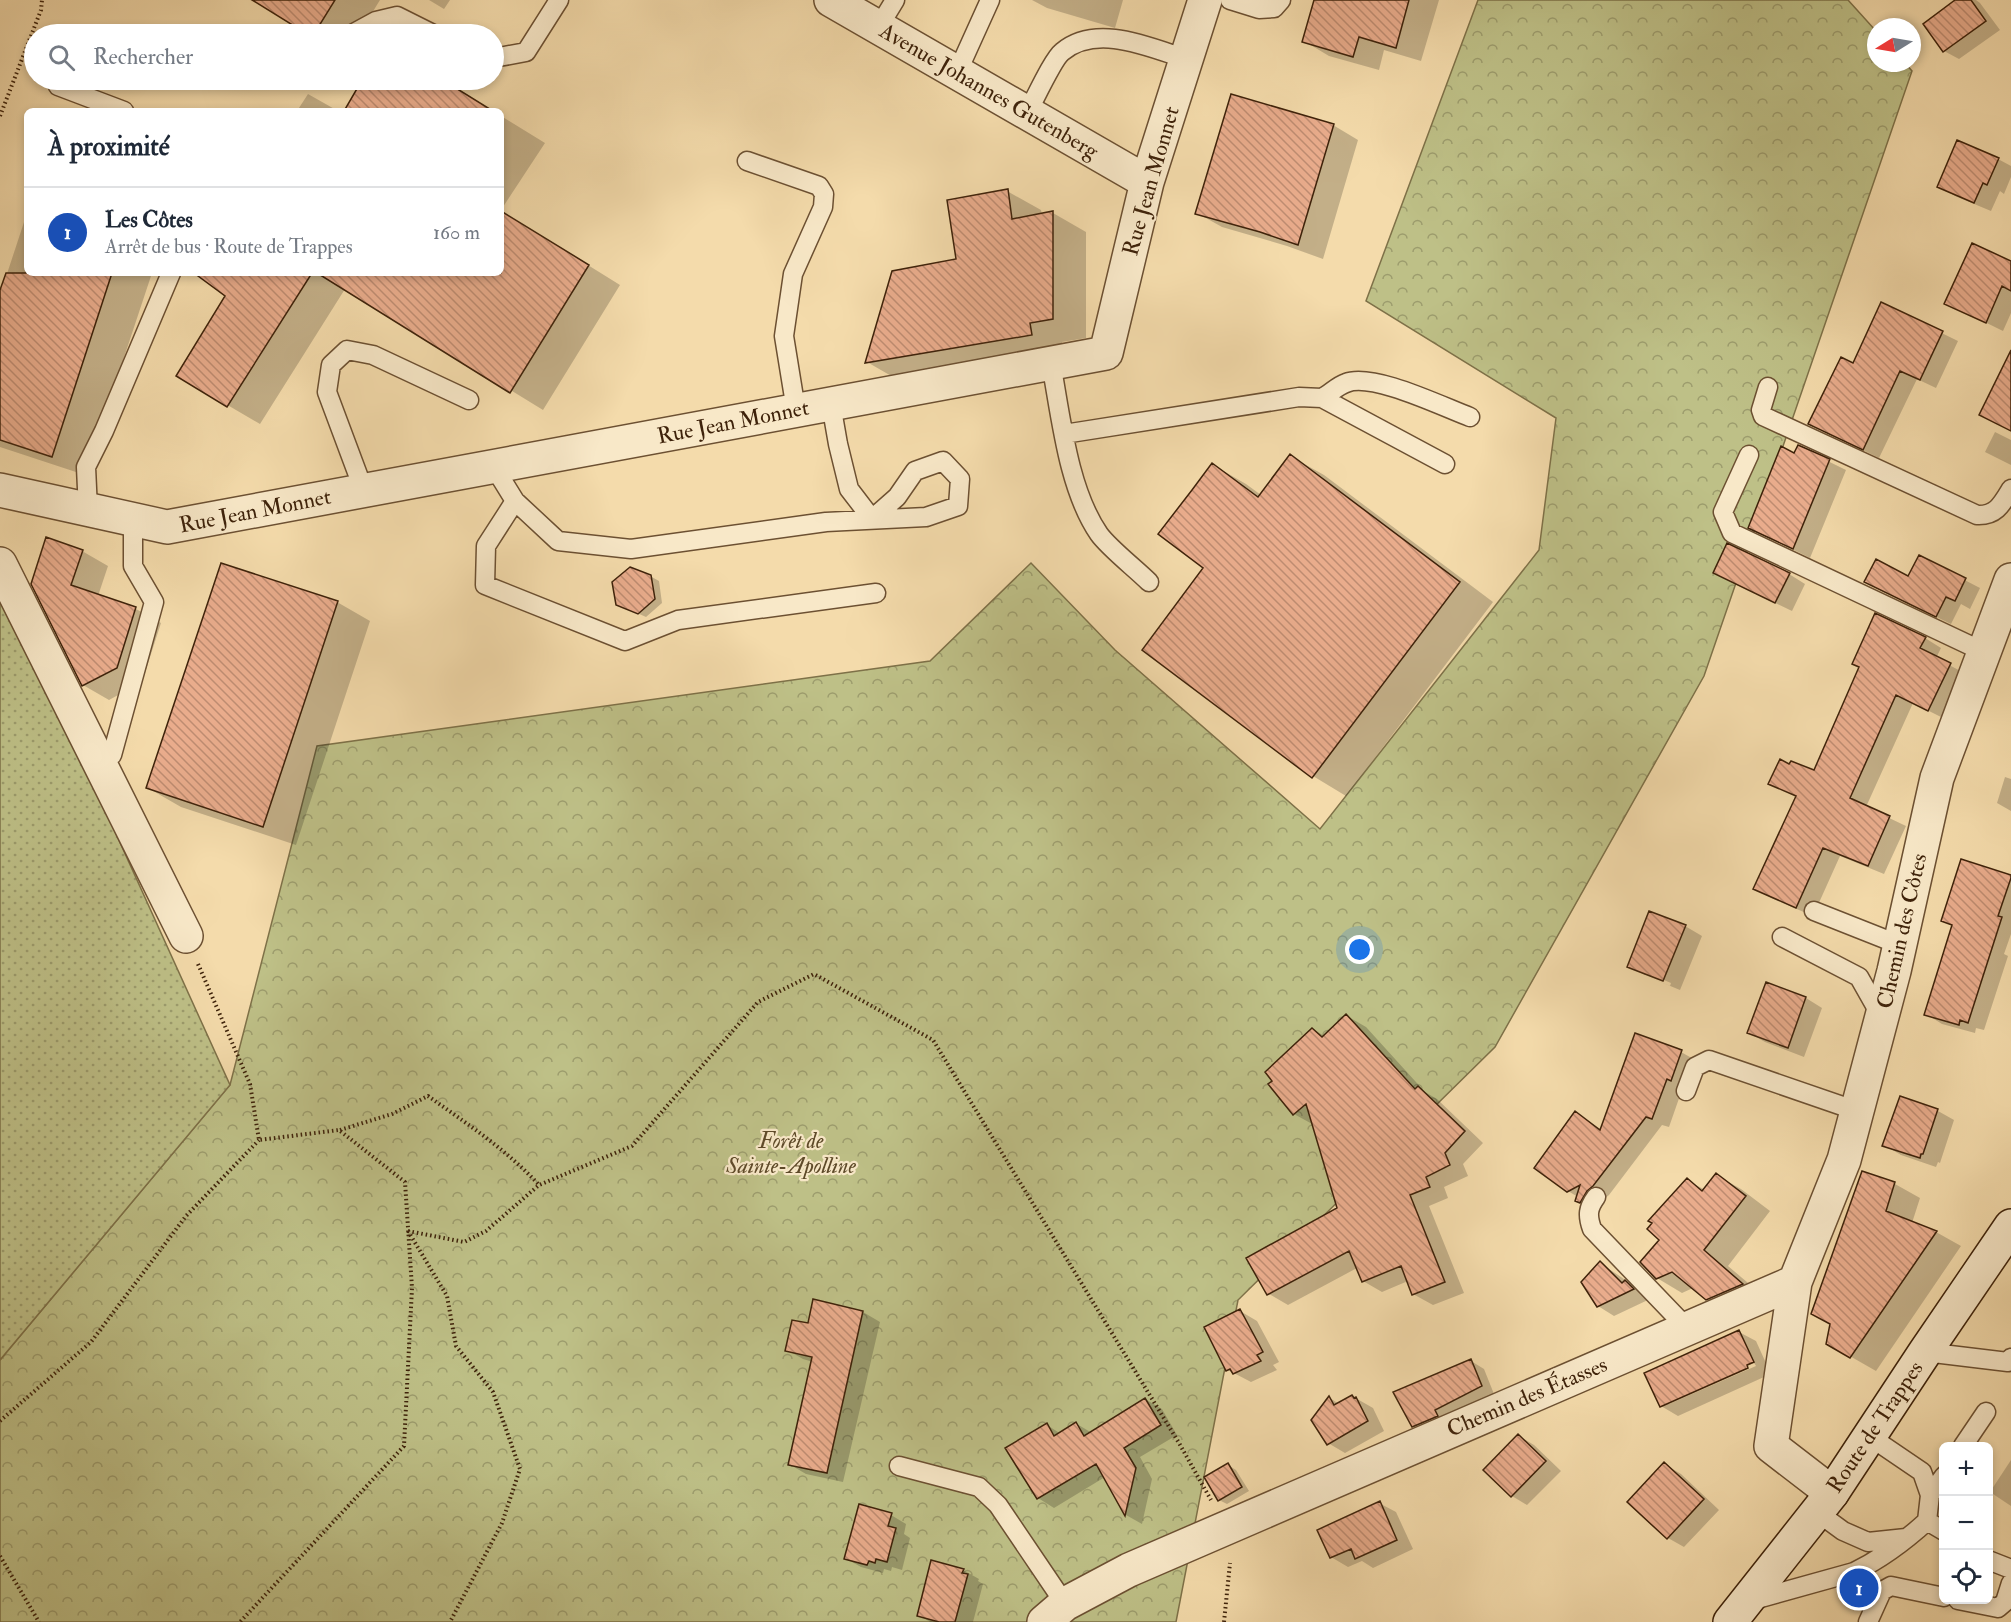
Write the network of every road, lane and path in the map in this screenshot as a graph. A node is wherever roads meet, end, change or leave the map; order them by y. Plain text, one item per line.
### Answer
1 (42, 0) edge
2 (559, 0) edge
3 (831, 0) edge
4 (895, 0) edge
5 (990, 0) edge
6 (1205, 0) edge
7 (1230, 0) edge
8 (1281, 0) edge
9 (36, 24) edge
10 (370, 24) edge
11 (413, 24) edge
12 (878, 28) junction
13 (24, 54) edge
14 (504, 56) edge
15 (1186, 59) junction
16 (957, 73) junction
17 (69, 90) edge
18 (116, 108) edge
19 (1027, 113) junction
20 (0, 116) edge
21 (747, 161) dead end
22 (1147, 182) junction
23 (170, 276) edge
24 (1051, 363) junction
25 (1768, 387) dead end
26 (1322, 398) junction
27 (469, 400) dead end
28 (831, 404) junction
29 (796, 410) junction
30 (1470, 417) dead end
31 (1064, 434) junction
32 (1749, 455) dead end
33 (1445, 464) dead end
34 (494, 466) junction
35 (2011, 489) edge
36 (0, 490) edge
37 (364, 491) junction
38 (515, 501) junction
39 (88, 510) junction
40 (872, 519) junction
41 (133, 520) junction
42 (0, 564) edge
43 (2011, 580) edge
44 (1149, 582) dead end
45 (876, 592) dead end
46 (1984, 652) junction
47 (112, 755) dead end
48 (1815, 911) dead end
49 (186, 936) joint
50 (1782, 937) dead end
51 (1900, 945) junction
52 (1882, 1018) junction
53 (1686, 1091) dead end
54 (1857, 1111) junction
55 (339, 1130) junction
56 (259, 1140) junction
57 (539, 1185) junction
58 (1596, 1197) dead end
59 (2011, 1226) edge
60 (408, 1231) junction
61 (1795, 1282) junction
62 (1687, 1328) junction
63 (1925, 1352) junction
64 (2011, 1358) edge
65 (1986, 1412) dead end
66 (0, 1421) edge
67 (1869, 1436) junction
68 (1966, 1442) edge
69 (899, 1466) dead end
70 (1939, 1483) edge
71 (1930, 1495) junction
72 (1824, 1503) junction
73 (1927, 1521) junction
74 (1226, 1528) junction
75 (1939, 1528) edge
76 (1909, 1538) junction
77 (0, 1556) edge
78 (1993, 1562) edge
79 (2011, 1569) edge
80 (2011, 1583) edge
81 (1939, 1596) edge
82 (1980, 1604) edge
83 (1738, 1612) edge
84 (1054, 1613) edge
85 (39, 1622) edge
86 (240, 1622) edge
87 (450, 1622) edge
88 (1224, 1622) edge
89 (1868, 1622) edge

1 - 9 path
2 - 14 lane
3 - 12 street, Avenue Johannes Gutenberg
4 - 12 lane
5 - 16 lane
6 - 15 street, Rue Jean Monnet
7 - 8 lane
10 - 11 lane
12 - 16 street, Avenue Johannes Gutenberg
13 - 20 path
15 - 19 lane
15 - 22 street, Rue Jean Monnet
16 - 19 street, Avenue Johannes Gutenberg
17 - 18 lane
19 - 22 street, Avenue Johannes Gutenberg
21 - 29 lane
22 - 24 street, Rue Jean Monnet
23 - 39 lane
24 - 28 street, Rue Jean Monnet
24 - 31 lane
25 - 35 lane
26 - 30 lane
26 - 31 lane
26 - 33 lane
27 - 37 lane
28 - 29 street, Rue Jean Monnet
28 - 40 lane
29 - 34 street, Rue Jean Monnet
31 - 44 lane
32 - 46 lane
34 - 37 street, Rue Jean Monnet
34 - 38 lane
36 - 39 street, Rue Jean Monnet
37 - 41 street, Rue Jean Monnet
38 - 40 lane
38 - 45 lane
39 - 41 street, Rue Jean Monnet
40 - 40 lane
41 - 47 lane
42 - 49 street
43 - 46 street, Chemin des Côtes
46 - 51 street, Chemin des Côtes
48 - 51 lane
49 - 56 path
50 - 52 lane
51 - 52 street, Chemin des Côtes
52 - 54 street, Chemin des Côtes
53 - 54 lane
54 - 61 street, Chemin des Côtes
55 - 56 path
55 - 57 path
55 - 60 path
56 - 66 path
57 - 60 path
57 - 74 path
58 - 62 lane
59 - 63 street, Route de Trappes
60 - 86 path
60 - 87 path
61 - 62 street, Chemin des Étasses
61 - 72 street
62 - 74 street, Chemin des Étasses
63 - 64 lane
63 - 67 street, Route de Trappes
65 - 68 lane
67 - 71 lane
67 - 72 street, Route de Trappes
69 - 84 lane
70 - 71 lane
71 - 73 lane
72 - 76 lane
72 - 83 street, Route de Trappes
73 - 75 lane
73 - 76 lane
74 - 84 street, Chemin des Étasses
74 - 88 path
76 - 83 lane
77 - 85 path
78 - 79 lane
80 - 82 lane
81 - 89 lane

